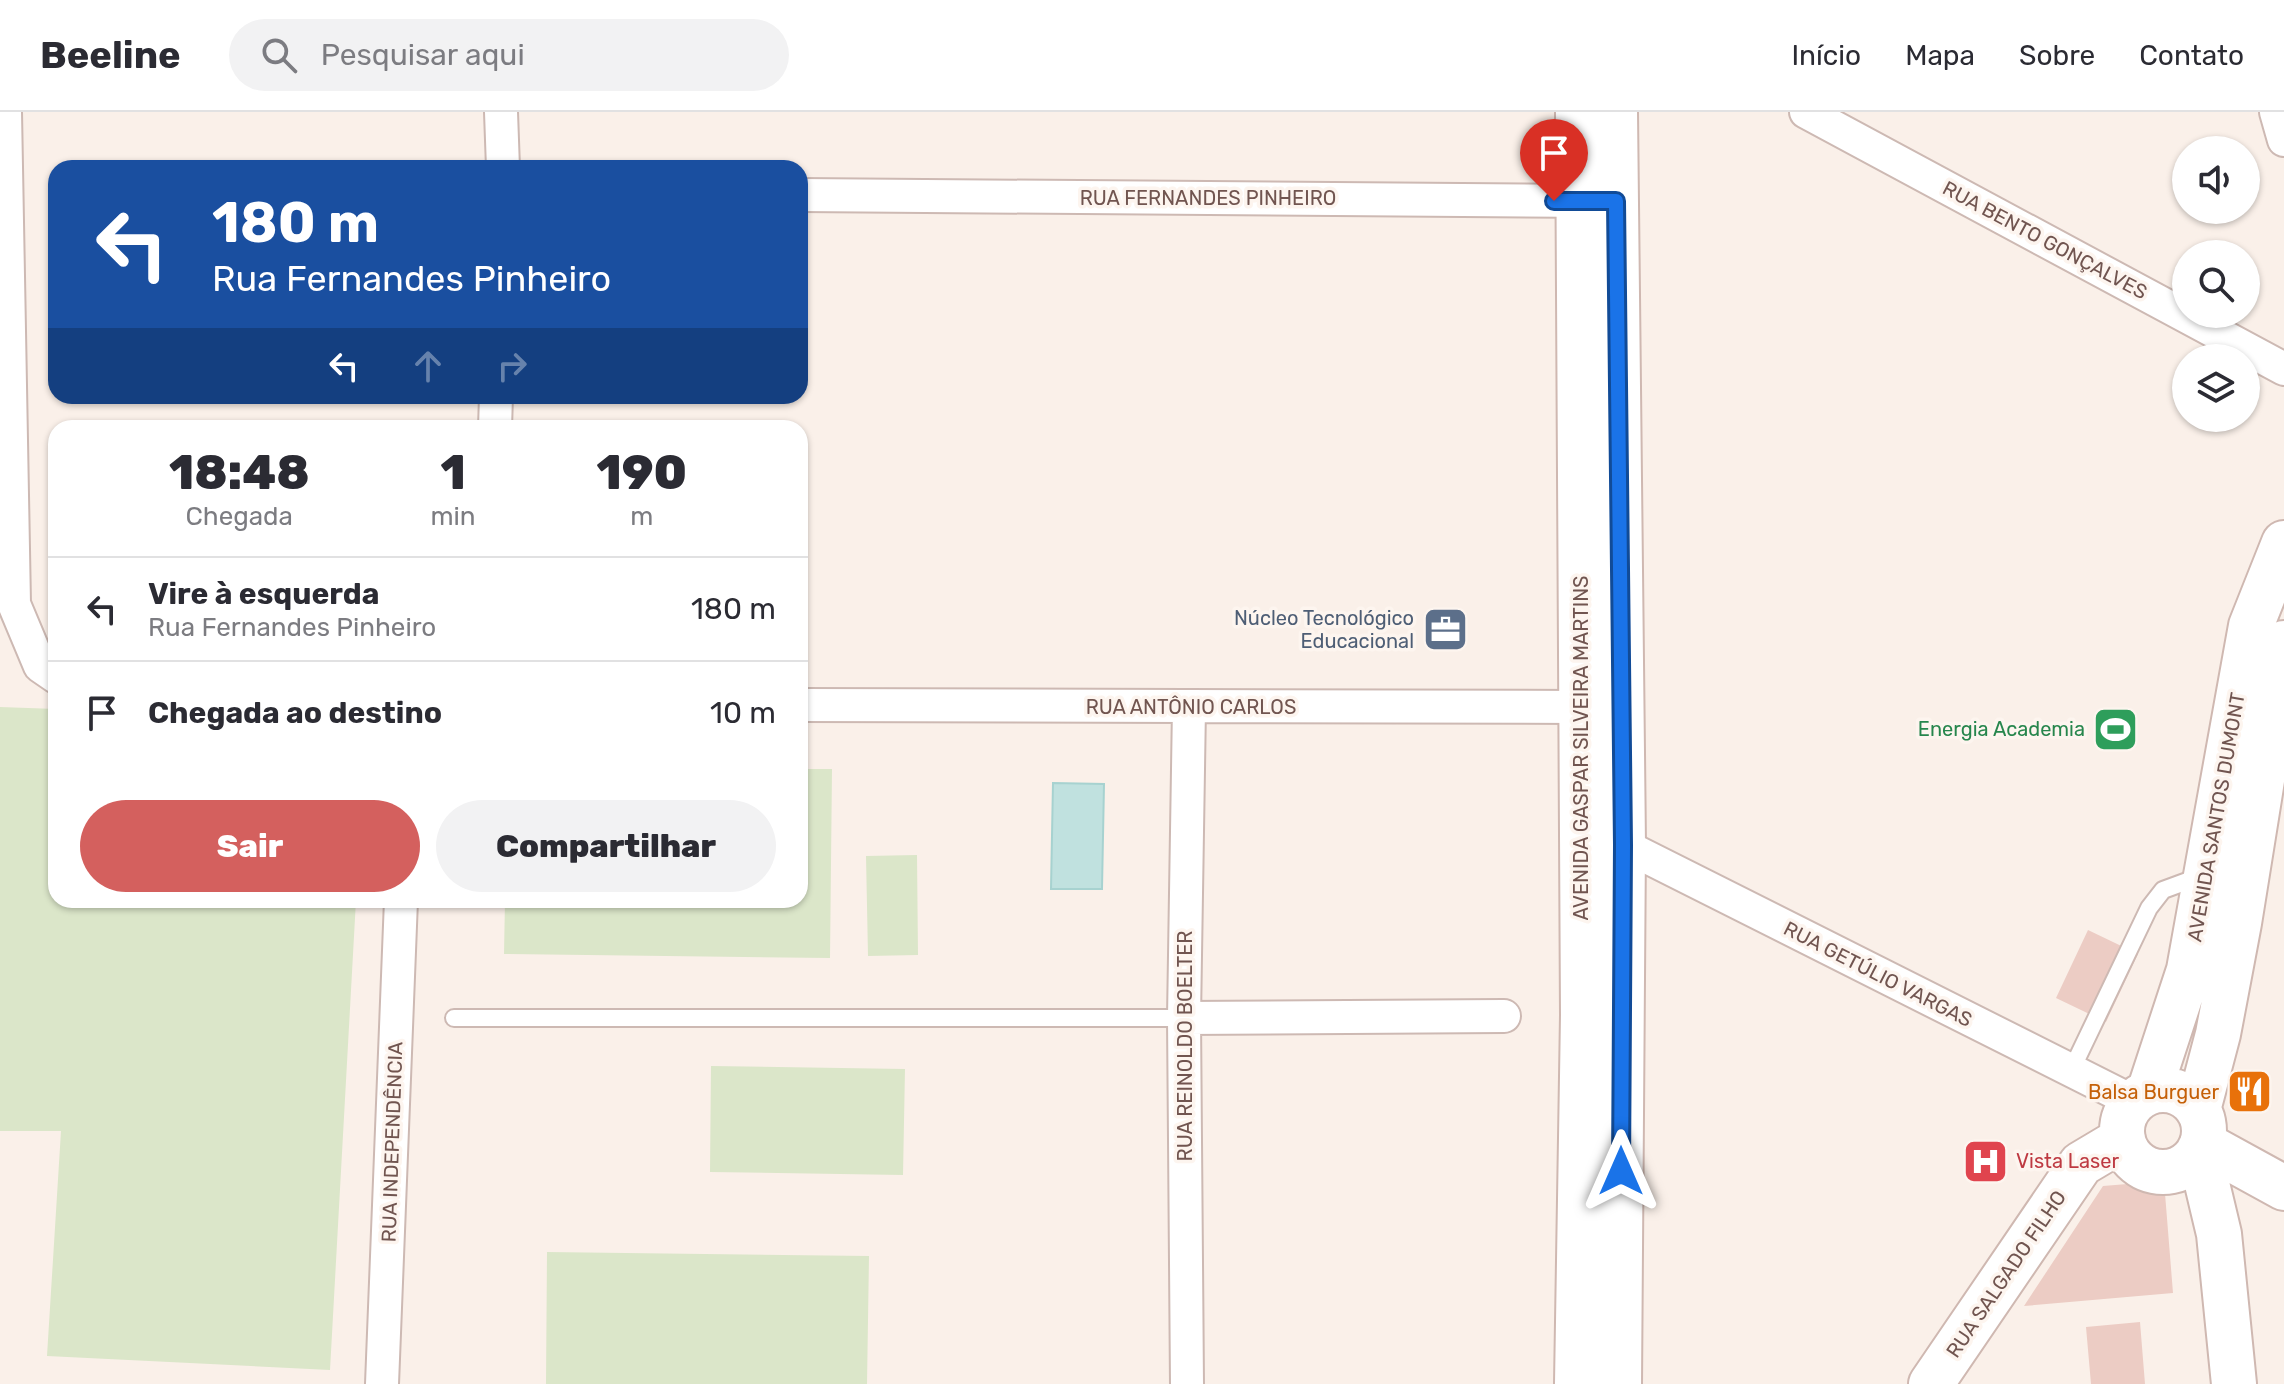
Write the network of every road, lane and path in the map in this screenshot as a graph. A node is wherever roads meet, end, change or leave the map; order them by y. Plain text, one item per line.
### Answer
1 (5, 112) edge
2 (501, 112) edge
3 (1578, 112) edge
4 (1615, 112) edge
5 (1806, 112) edge
6 (2276, 112) edge
7 (2284, 140) edge
8 (503, 160) edge
9 (808, 195) edge
10 (1597, 201) junction
11 (2284, 369) edge
12 (2284, 543) edge
13 (2284, 643) edge
14 (48, 672) edge
15 (808, 705) edge
16 (1189, 707) junction
17 (1581, 707) junction
18 (1623, 845) junction
19 (2206, 874) junction
20 (401, 908) edge
21 (1504, 1016) dead end
22 (454, 1018) dead end
23 (1184, 1018) junction
24 (2071, 1071) junction
25 (2135, 1111) junction
26 (2200, 1134) junction
27 (2284, 1188) edge
28 (382, 1384) edge
29 (1187, 1384) edge
30 (1577, 1384) edge
31 (1619, 1384) edge
32 (1931, 1384) edge
33 (2234, 1384) edge

1 - 14 street
2 - 8 street
3 - 10 street, AVENIDA GASPAR SILVEIRA MARTINS
4 - 10 street, AVENIDA GASPAR SILVEIRA MARTINS
5 - 11 street, RUA BENTO GONÇALVES
6 - 7 street
9 - 10 street, RUA FERNANDES PINHEIRO
10 - 17 street, AVENIDA GASPAR SILVEIRA MARTINS
10 - 18 street, AVENIDA GASPAR SILVEIRA MARTINS
12 - 19 street, AVENIDA SANTOS DUMONT
13 - 26 street, AVENIDA SANTOS DUMONT
15 - 16 street, RUA ANTÔNIO CARLOS
16 - 17 street, RUA ANTÔNIO CARLOS
16 - 23 street, RUA REINOLDO BOELTER
17 - 30 street, AVENIDA GASPAR SILVEIRA MARTINS
18 - 24 street, RUA GETÚLIO VARGAS
18 - 31 street, AVENIDA GASPAR SILVEIRA MARTINS
19 - 24 lane
19 - 25 street, AVENIDA SANTOS DUMONT
20 - 28 street, RUA INDEPENDÊNCIA
21 - 23 street
22 - 23 lane
23 - 29 street, RUA REINOLDO BOELTER
24 - 25 street, RUA GETÚLIO VARGAS
25 - 26 street
25 - 26 street
25 - 32 street, RUA SALGADO FILHO
26 - 27 street
26 - 33 street, AVENIDA SANTOS DUMONT

